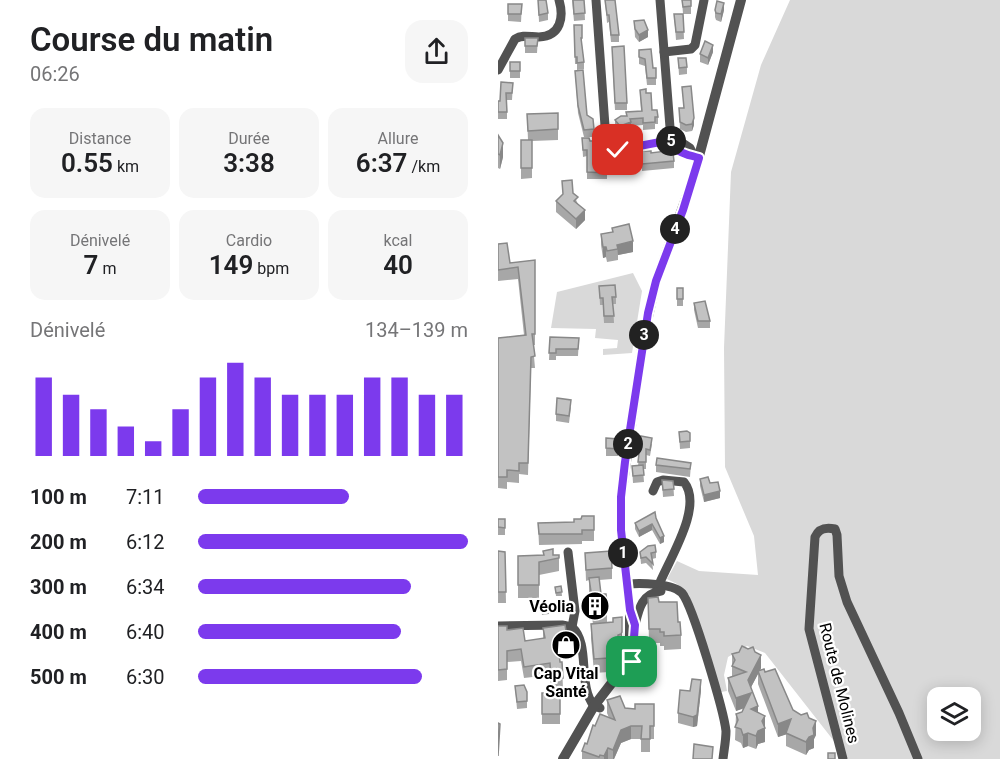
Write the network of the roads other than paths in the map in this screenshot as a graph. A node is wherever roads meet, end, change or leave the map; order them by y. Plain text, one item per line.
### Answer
1 (559, 0) edge
2 (596, 0) edge
3 (660, 0) edge
4 (704, 0) edge
5 (741, 0) edge
6 (664, 52) junction
7 (498, 69) edge
8 (671, 140) junction
9 (696, 157) junction
10 (653, 491) dead end
11 (568, 552) dead end
12 (640, 583) junction
13 (627, 584) junction
14 (657, 589) junction
15 (629, 597) junction
16 (645, 598) junction
17 (630, 610) junction
18 (635, 625) junction
19 (498, 626) edge
20 (572, 627) junction
21 (596, 707) junction
22 (562, 759) edge
23 (570, 759) edge
24 (723, 759) edge
25 (843, 759) edge
26 (918, 759) edge

1 - 7 street
2 - 8 street
3 - 6 street
4 - 6 street
5 - 9 street
6 - 8 street
8 - 9 street
9 - 13 street
10 - 14 street
11 - 20 street
12 - 13 street
12 - 14 street
12 - 16 street
13 - 15 street
14 - 16 street
14 - 24 street
15 - 16 street
15 - 17 street
16 - 18 street
17 - 18 street
17 - 21 street
18 - 21 street
19 - 20 street
20 - 21 street
21 - 22 street
21 - 23 street
25 - 26 street, Route de Molines

